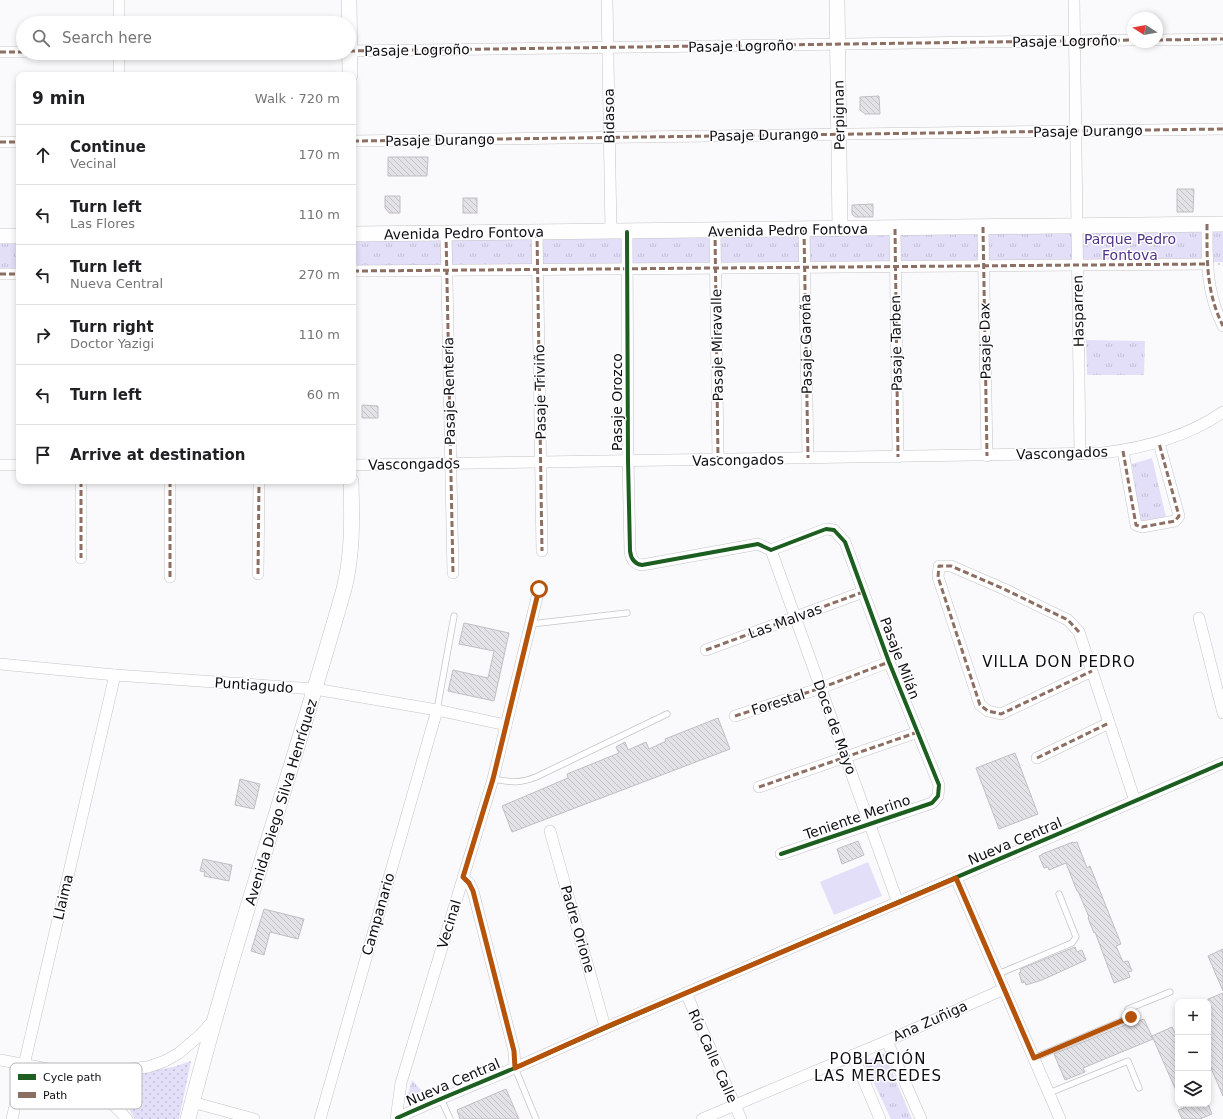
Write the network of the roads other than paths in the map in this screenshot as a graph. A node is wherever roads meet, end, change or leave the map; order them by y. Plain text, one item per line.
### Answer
1 (119, 0) edge
2 (350, 0) edge
3 (607, 0) edge
4 (837, 0) edge
5 (1074, 0) edge
6 (119, 16) edge
7 (350, 16) edge
8 (1223, 39) edge
9 (1127, 40) edge
10 (1163, 40) edge
11 (1074, 41) junction
12 (838, 44) junction
13 (608, 48) junction
14 (356, 51) edge
15 (0, 52) edge
16 (16, 52) edge
17 (119, 60) edge
18 (349, 60) edge
19 (119, 72) edge
20 (350, 72) edge
21 (1223, 129) edge
22 (1076, 131) junction
23 (839, 134) junction
24 (610, 138) junction
25 (356, 141) edge
26 (0, 142) edge
27 (16, 142) edge
28 (1207, 224) junction
29 (1223, 224) edge
30 (1077, 226) junction
31 (983, 227) junction
32 (840, 229) junction
33 (895, 229) junction
34 (804, 230) junction
35 (715, 231) junction
36 (537, 232) junction
37 (611, 232) junction
38 (627, 232) junction
39 (446, 233) junction
40 (356, 234) edge
41 (0, 236) edge
42 (16, 236) edge
43 (1207, 264) junction
44 (1078, 265) junction
45 (896, 266) junction
46 (984, 266) junction
47 (805, 267) junction
48 (716, 268) junction
49 (627, 269) junction
50 (447, 270) junction
51 (538, 270) junction
52 (356, 271) edge
53 (0, 274) edge
54 (16, 274) edge
55 (1223, 326) edge
56 (1223, 412) edge
57 (1159, 443) junction
58 (1123, 450) junction
59 (1080, 454) junction
60 (987, 456) junction
61 (898, 457) junction
62 (808, 458) junction
63 (718, 460) junction
64 (628, 461) junction
65 (541, 463) junction
66 (451, 464) junction
67 (0, 465) edge
68 (16, 465) edge
69 (356, 465) edge
70 (81, 484) edge
71 (170, 484) edge
72 (259, 484) edge
73 (351, 484) edge
74 (771, 550) junction
75 (542, 551) dead end
76 (81, 558) dead end
77 (453, 573) dead end
78 (258, 574) dead end
79 (170, 577) dead end
80 (539, 589) dead end
81 (863, 592) junction
82 (627, 613) dead end
83 (454, 616) dead end
84 (795, 617) junction
85 (1199, 618) dead end
86 (531, 624) junction
87 (706, 650) dead end
88 (889, 662) junction
89 (0, 664) edge
90 (1092, 671) junction
91 (116, 675) junction
92 (821, 688) junction
93 (315, 689) junction
94 (437, 710) junction
95 (1223, 713) edge
96 (667, 714) dead end
97 (735, 716) dead end
98 (1109, 723) junction
99 (506, 725) junction
100 (918, 732) junction
101 (846, 757) junction
102 (1037, 758) dead end
103 (1223, 763) edge
104 (493, 779) junction
105 (759, 787) dead end
106 (938, 796) joint
107 (1135, 801) junction
108 (870, 824) junction
109 (550, 831) dead end
110 (781, 854) dead end
111 (463, 877) junction
112 (956, 878) junction
113 (1059, 894) dead end
114 (898, 903) junction
115 (998, 974) junction
116 (1004, 988) junction
117 (1170, 992) dead end
118 (686, 993) junction
119 (214, 1021) junction
120 (606, 1027) junction
121 (887, 1041) junction
122 (853, 1055) junction
123 (1034, 1058) junction
124 (0, 1060) edge
125 (14, 1063) edge
126 (24, 1063) edge
127 (142, 1067) edge
128 (515, 1068) junction
129 (1139, 1088) dead end
130 (1049, 1093) junction
131 (441, 1099) junction
132 (192, 1102) junction
133 (735, 1105) junction
134 (14, 1109) edge
135 (117, 1109) edge
136 (396, 1118) edge
137 (12, 1119) edge
138 (127, 1119) edge
139 (188, 1119) edge
140 (254, 1119) edge
141 (320, 1119) edge
142 (450, 1119) edge
143 (536, 1119) edge
144 (702, 1119) edge
145 (741, 1119) edge
146 (880, 1119) edge
147 (921, 1119) edge
148 (1060, 1119) edge

1 - 6 street
2 - 7 main road
3 - 13 street, Bidasoa
4 - 12 main road, Perpignan
5 - 11 street, Hasparren
8 - 10 street
9 - 11 street, Pasaje Logroño
11 - 12 street, Pasaje Logroño
11 - 22 street, Hasparren
12 - 13 street, Pasaje Logroño
12 - 23 main road, Perpignan
13 - 14 street, Pasaje Logroño
13 - 24 street, Bidasoa
15 - 16 street
17 - 19 street
18 - 20 main road
21 - 22 street, Pasaje Durango
22 - 23 street, Pasaje Durango
22 - 30 street, Hasparren
23 - 24 street, Pasaje Durango
23 - 32 main road, Perpignan
24 - 25 street, Pasaje Durango
24 - 37 street, Bidasoa
26 - 27 street
28 - 29 main road, Avenida Pedro Fontova
28 - 30 main road, Avenida Pedro Fontova
28 - 43 street
30 - 31 main road, Avenida Pedro Fontova
30 - 44 street, Hasparren
31 - 33 main road, Avenida Pedro Fontova
31 - 46 street, Pasaje Dax
32 - 33 main road, Avenida Pedro Fontova
32 - 34 main road, Avenida Pedro Fontova
33 - 45 street, Pasaje Tarben
34 - 35 main road, Avenida Pedro Fontova
34 - 47 street, Pasaje Garoña
35 - 38 main road, Avenida Pedro Fontova
35 - 48 street, Pasaje Miravalle
36 - 37 main road, Avenida Pedro Fontova
36 - 39 main road, Avenida Pedro Fontova
36 - 51 street, Pasaje Triviño
37 - 38 main road, Avenida Pedro Fontova
38 - 49 street, Pasaje Orozco
39 - 40 main road, Avenida Pedro Fontova
39 - 50 street, Pasaje Rentería
41 - 42 main road
43 - 44 street
43 - 55 street
44 - 46 street
44 - 59 street, Hasparren
45 - 46 street
45 - 47 street
45 - 61 street, Pasaje Tarben
46 - 60 street, Pasaje Dax
47 - 48 street
47 - 62 street, Pasaje Garoña
48 - 49 street
48 - 63 street, Pasaje Miravalle
49 - 51 street
49 - 64 street, Pasaje Orozco
50 - 51 street
50 - 52 street
50 - 66 street, Pasaje Rentería
51 - 65 street, Pasaje Triviño
53 - 54 street
56 - 57 street, Vascongados
57 - 58 street, Vascongados
57 - 58 street, Vascongados
58 - 59 street, Vascongados
59 - 60 street, Vascongados
60 - 61 street, Vascongados
61 - 62 street, Vascongados
62 - 63 street, Vascongados
63 - 64 street, Vascongados
64 - 65 street, Vascongados
64 - 74 street, Pasaje Orozco
65 - 66 street, Vascongados
65 - 75 street, Pasaje Triviño
66 - 69 street, Vascongados
66 - 77 street, Pasaje Rentería
67 - 68 street
70 - 76 street
71 - 79 street
72 - 78 street
73 - 93 main road, Avenida Diego Silva Henríquez
74 - 81 street, Pasaje Milán
74 - 84 street, Doce de Mayo
80 - 86 street, Vecinal
81 - 84 street, Las Malvas
81 - 88 street, Pasaje Milán
82 - 86 lane
83 - 94 lane
84 - 87 street, Las Malvas
84 - 92 street, Doce de Mayo
85 - 95 street
86 - 99 street, Vecinal
88 - 92 street, Forestal
88 - 100 street, Pasaje Milán
89 - 91 street, Puntiagudo
90 - 90 street
90 - 98 street
91 - 93 street, Puntiagudo
91 - 126 street, Llaima
92 - 97 street, Forestal
92 - 101 street, Doce de Mayo
93 - 94 street, Puntiagudo
93 - 119 main road, Avenida Diego Silva Henríquez
94 - 99 street, Puntiagudo
94 - 141 street, Campanario
96 - 104 lane
98 - 102 street
98 - 107 street
99 - 104 street, Vecinal
100 - 101 street
100 - 106 street, Pasaje Milán
101 - 105 street
101 - 108 street, Doce de Mayo
103 - 107 street, Nueva Central
104 - 111 street, Vecinal
106 - 108 street, Teniente Merino
107 - 112 street, Nueva Central
108 - 110 street, Teniente Merino
108 - 114 street, Doce de Mayo
109 - 120 street, Padre Orione
111 - 128 street
111 - 136 street, Vecinal
112 - 114 street, Nueva Central
112 - 115 street
113 - 115 lane
114 - 118 street, Nueva Central
115 - 116 street
116 - 121 street, Ana Zuñiga
116 - 123 street
117 - 123 lane
118 - 120 street, Nueva Central
118 - 133 street, Río Calle Calle
119 - 127 street
119 - 132 main road, Avenida Diego Silva Henríquez
120 - 128 street, Nueva Central
121 - 122 street, Ana Zuñiga
121 - 147 street
122 - 133 street, Ana Zuñiga
122 - 146 street
123 - 130 street
124 - 125 street
128 - 131 street, Nueva Central
128 - 143 lane
129 - 130 lane
130 - 148 street
131 - 136 street, Nueva Central
131 - 142 lane
132 - 139 main road, Avenida Diego Silva Henríquez
132 - 140 street
133 - 144 street, Ana Zuñiga
133 - 145 street, Río Calle Calle
134 - 137 street, Llaima
135 - 138 street

